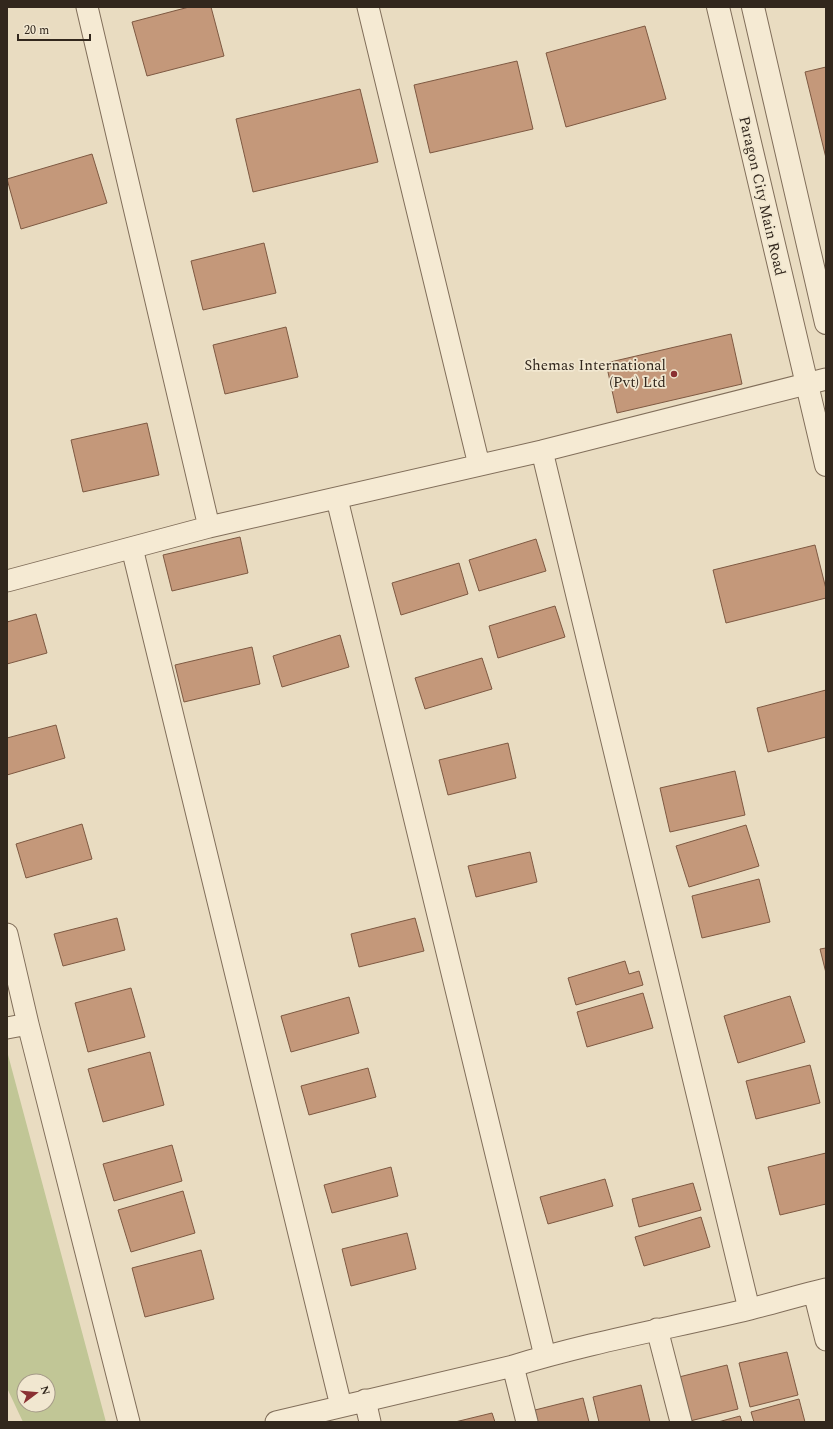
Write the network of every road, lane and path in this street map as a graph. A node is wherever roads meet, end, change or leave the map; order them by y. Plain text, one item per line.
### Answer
1 (87, 7) edge
2 (368, 7) edge
3 (718, 7) edge
4 (753, 7) edge
5 (826, 323) edge
6 (816, 382) edge
7 (542, 451) junction
8 (479, 465) junction
9 (826, 465) edge
10 (337, 499) junction
11 (209, 527) junction
12 (132, 548) junction
13 (7, 581) edge
14 (7, 934) edge
15 (28, 1024) junction
16 (7, 1028) edge
17 (820, 1290) edge
18 (749, 1309) junction
19 (658, 1329) junction
20 (826, 1340) edge
21 (545, 1356) junction
22 (513, 1366) junction
23 (364, 1400) junction
24 (341, 1406) junction
25 (129, 1422) edge
26 (276, 1422) edge
27 (370, 1422) edge
28 (527, 1422) edge
29 (681, 1422) edge

1 - 11 street
2 - 8 street
3 - 6 street, Paragon City Main Road
4 - 5 street
6 - 7 street
6 - 9 street, Paragon City Main Road
7 - 8 street
7 - 18 street
8 - 10 street
10 - 11 street
10 - 21 street
11 - 12 street
12 - 13 street
12 - 24 street
14 - 15 street
15 - 16 street
15 - 25 street
17 - 18 street
17 - 20 street
18 - 19 street
19 - 21 street
19 - 29 street
21 - 22 street
22 - 23 street
22 - 28 street
23 - 24 street
23 - 27 street
24 - 26 street

